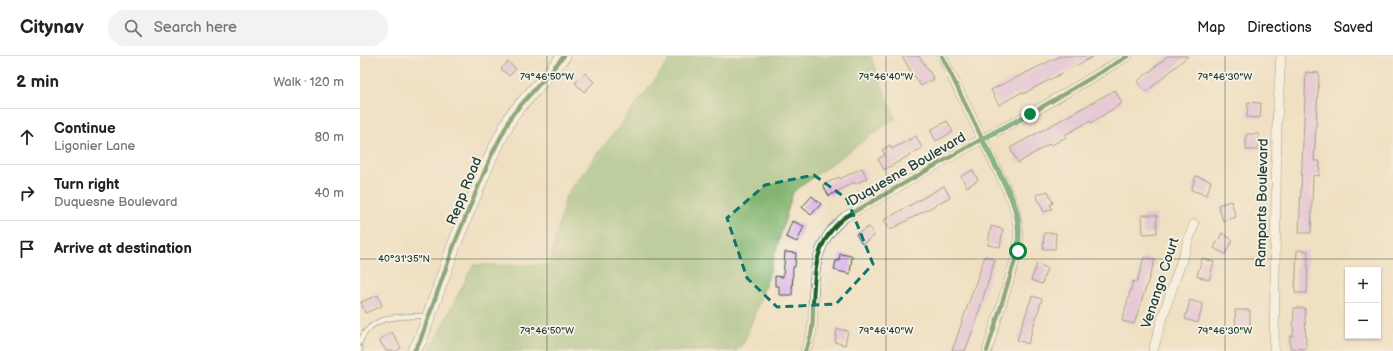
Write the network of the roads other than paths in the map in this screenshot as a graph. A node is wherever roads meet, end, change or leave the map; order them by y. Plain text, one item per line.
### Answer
1 (564, 56) edge
2 (942, 56) edge
3 (1128, 56) edge
4 (1281, 56) edge
5 (982, 139) junction
6 (1194, 224) dead end
7 (429, 316) junction
8 (360, 342) edge
9 (414, 351) edge
10 (805, 351) edge
11 (987, 351) edge
12 (1153, 351) edge
13 (1274, 351) edge

1 - 7 street, Repp Road
2 - 5 street
3 - 5 street, Duquesne Boulevard
4 - 13 street, Ramparts Boulevard
5 - 10 street, Duquesne Boulevard
5 - 11 street
6 - 12 street, Venango Court
7 - 8 lane
7 - 9 street, Repp Road

